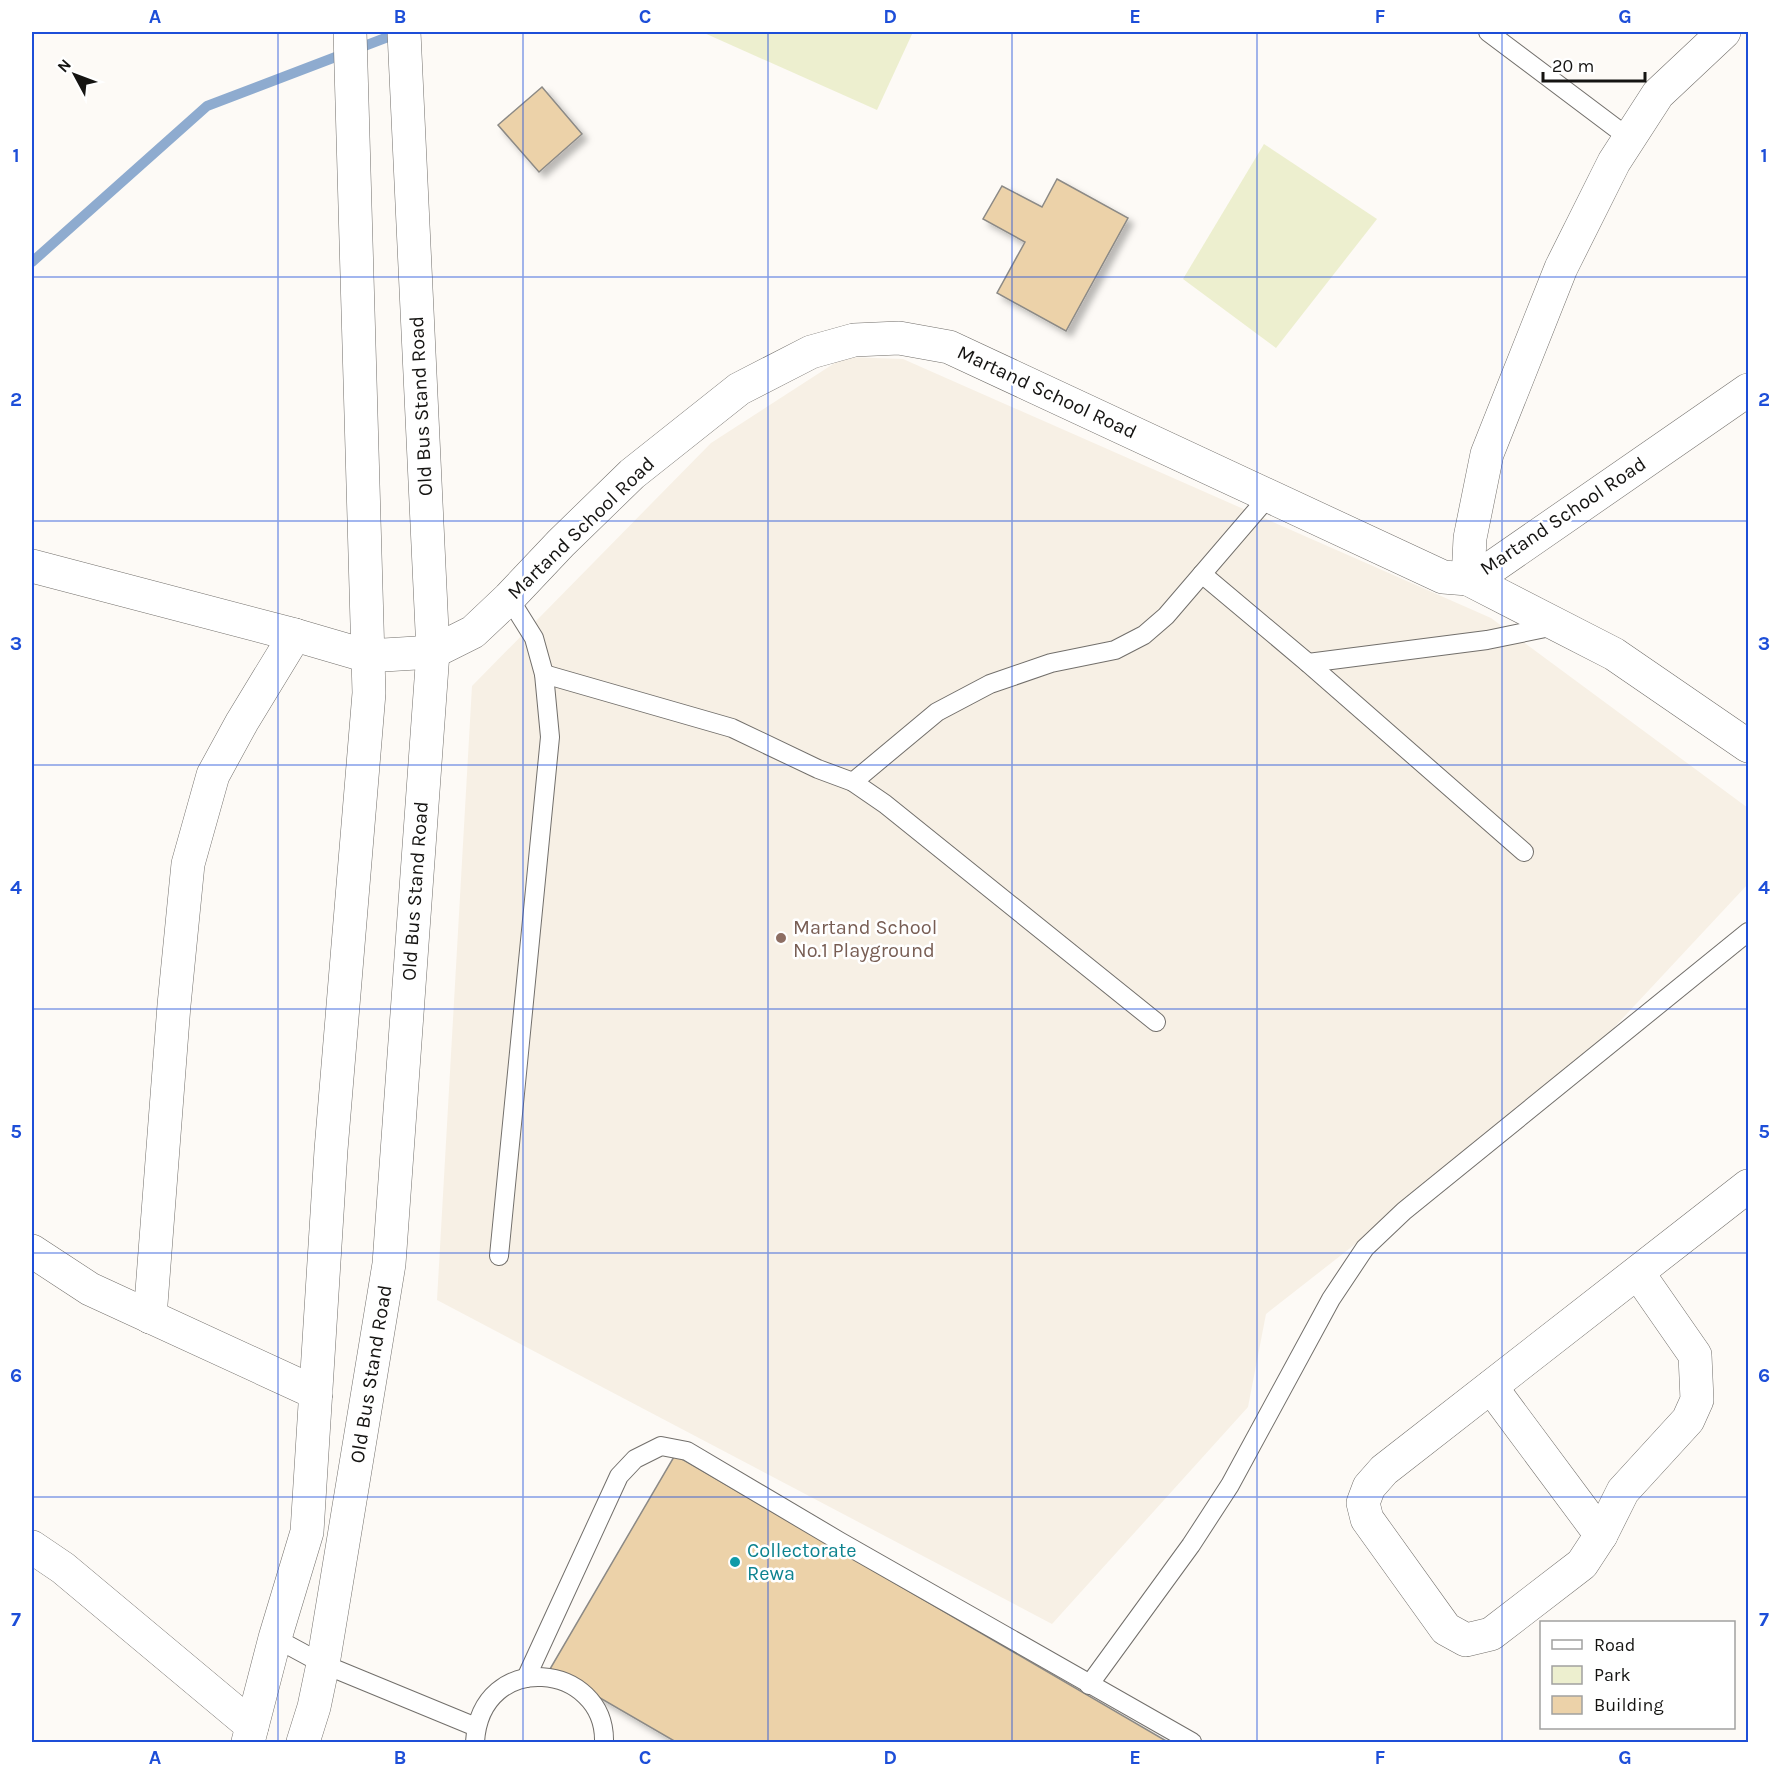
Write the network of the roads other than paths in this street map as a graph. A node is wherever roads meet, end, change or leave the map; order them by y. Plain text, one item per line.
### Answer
1 (350, 32) edge
2 (404, 32) edge
3 (1488, 32) edge
4 (1724, 32) edge
5 (1629, 138) junction
6 (1749, 390) edge
7 (1269, 496) junction
8 (32, 566) edge
9 (1202, 574) junction
10 (1468, 579) junction
11 (509, 598) junction
12 (1560, 626) junction
13 (296, 634) junction
14 (432, 652) junction
15 (367, 656) junction
16 (1308, 663) junction
17 (544, 674) junction
18 (1749, 746) edge
19 (853, 782) junction
20 (1524, 852) dead end
21 (1749, 932) edge
22 (1156, 1022) dead end
23 (1749, 1186) edge
24 (32, 1251) edge
25 (499, 1256) dead end
26 (1638, 1272) junction
27 (150, 1317) junction
28 (1491, 1387) junction
29 (316, 1393) junction
30 (1601, 1535) junction
31 (32, 1547) edge
32 (275, 1638) junction
33 (323, 1664) junction
34 (526, 1678) junction
35 (1089, 1685) junction
36 (250, 1734) edge
37 (475, 1735) edge
38 (303, 1743) edge
39 (604, 1743) edge
40 (1192, 1743) edge

1 - 15 street
2 - 14 street, Old Bus Stand Road
3 - 5 lane
4 - 5 street
5 - 10 street
6 - 10 street, Martand School Road
7 - 9 lane
7 - 10 street, Martand School Road
7 - 11 street, Martand School Road
8 - 13 street
9 - 16 lane
9 - 19 lane
10 - 12 street
11 - 14 street, Martand School Road
11 - 17 lane
12 - 16 lane
12 - 18 street
13 - 15 street
13 - 27 street
14 - 15 street, Martand School Road
14 - 33 street, Old Bus Stand Road
15 - 29 street
16 - 20 lane
17 - 19 lane
17 - 25 lane
19 - 22 lane
21 - 35 lane
23 - 26 street
24 - 27 street
26 - 28 street
26 - 30 street
27 - 29 street
28 - 30 street
28 - 30 street
29 - 32 street
31 - 36 street
32 - 33 lane
32 - 36 street
33 - 37 lane
33 - 38 street, Old Bus Stand Road
34 - 35 lane
34 - 37 lane
34 - 39 lane
35 - 40 lane

